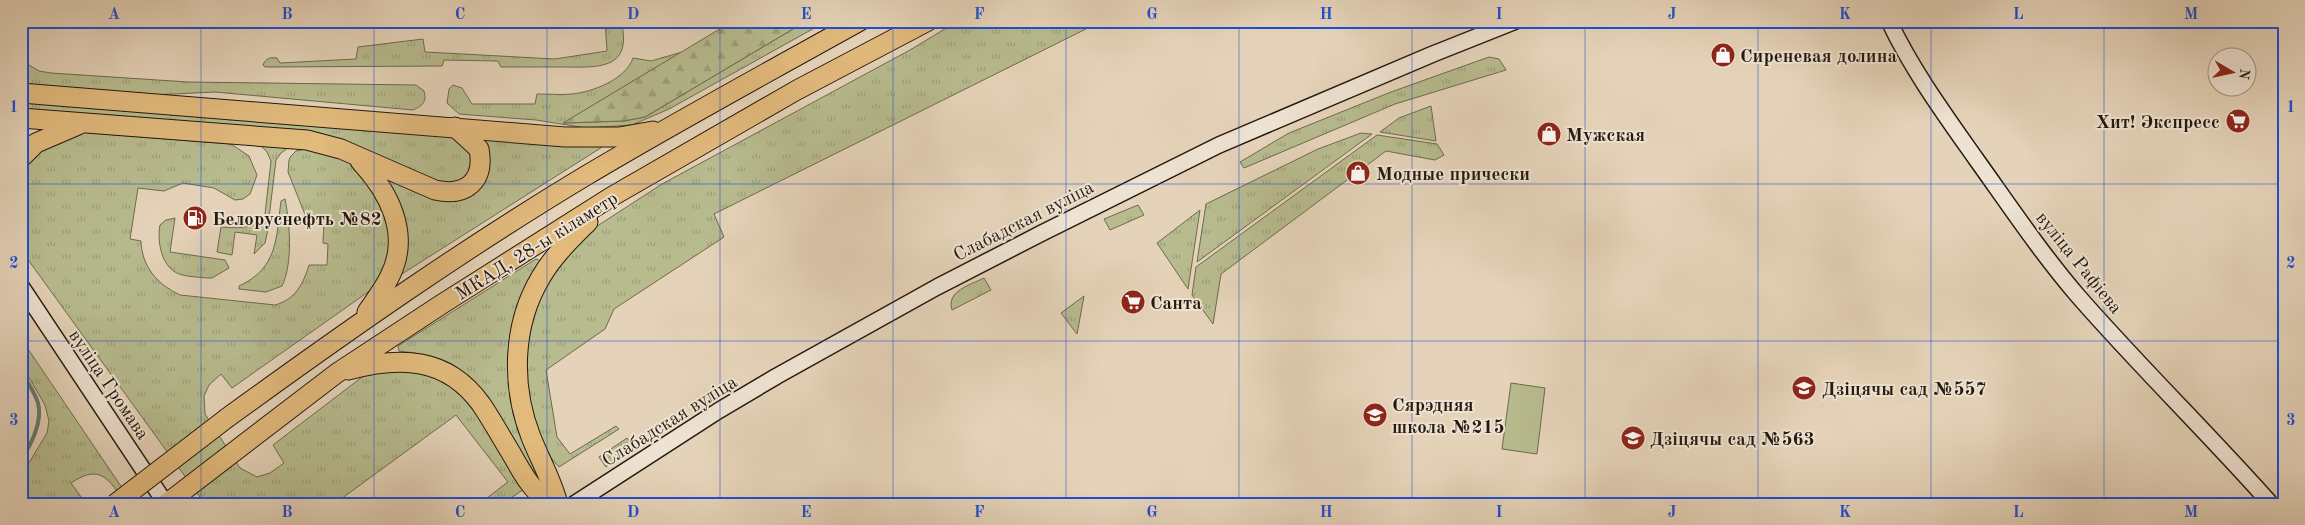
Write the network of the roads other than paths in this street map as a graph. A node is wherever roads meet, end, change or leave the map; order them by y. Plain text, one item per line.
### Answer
1 (860, 21) edge
2 (928, 21) edge
3 (1516, 21) edge
4 (1889, 21) edge
5 (21, 93) edge
6 (21, 118) edge
7 (82, 123) junction
8 (673, 125) junction
9 (455, 127) junction
10 (356, 157) junction
11 (21, 158) edge
12 (611, 198) junction
13 (21, 286) edge
14 (362, 320) junction
15 (337, 373) junction
16 (115, 504) edge
17 (166, 504) edge
18 (550, 504) edge
19 (558, 504) edge
20 (574, 504) edge
21 (2271, 504) edge

1 - 8 highway, МКАД, 28-ы кіламетр
2 - 12 highway, МКАД, 28-ы кіламетр
3 - 20 main road, Слабадская вуліца
4 - 21 main road, вуліца Рафіева
5 - 9 highway
6 - 7 highway
7 - 10 highway
7 - 11 highway
8 - 9 highway
8 - 14 highway, МКАД, 28-ы кіламетр
9 - 10 highway
10 - 14 highway
12 - 15 highway, МКАД, 28-ы кіламетр
12 - 19 highway
13 - 17 main road, вуліца Громава
14 - 16 highway, МКАД, 28-ы кіламетр, bridge
15 - 17 highway, МКАД, 28-ы кіламетр
15 - 18 highway

